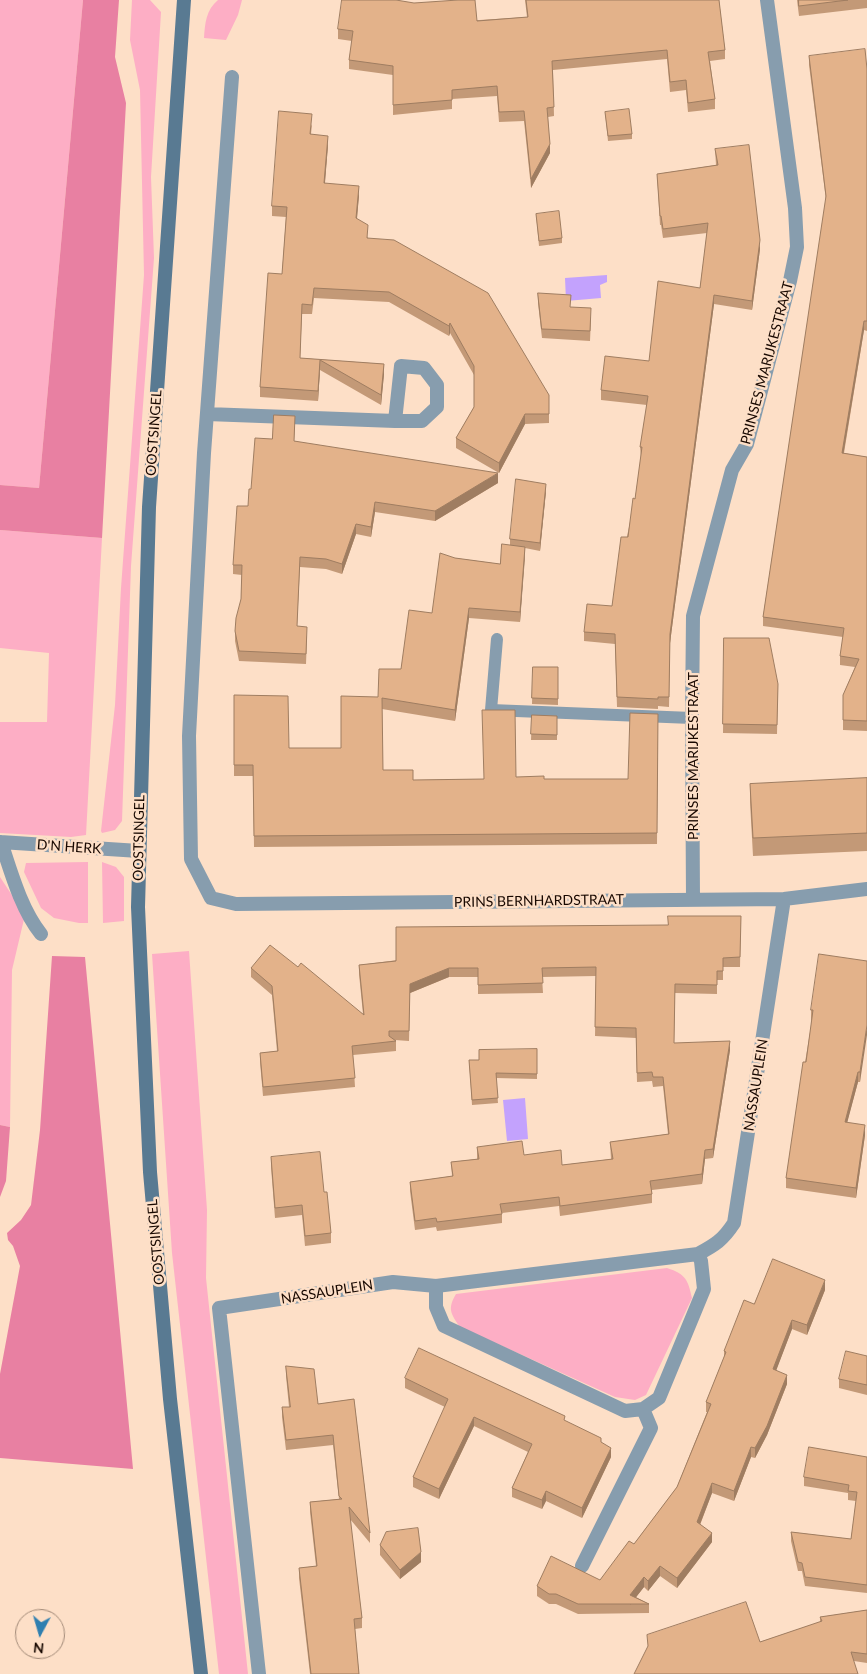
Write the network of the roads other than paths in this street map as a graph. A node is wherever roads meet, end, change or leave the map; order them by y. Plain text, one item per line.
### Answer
1 (184, 0) edge
2 (767, 0) edge
3 (232, 77) dead end
4 (207, 414) junction
5 (395, 421) dead end
6 (497, 639) dead end
7 (692, 718) junction
8 (1, 842) edge
9 (139, 851) junction
10 (867, 889) edge
11 (784, 899) junction
12 (693, 900) junction
13 (41, 934) dead end
14 (698, 1254) junction
15 (436, 1286) junction
16 (643, 1409) junction
17 (582, 1566) dead end
18 (201, 1674) edge
19 (259, 1674) edge

1 - 9 main road, OOSTSINGEL
2 - 7 street, PRINSES MARIJKESTRAAT
3 - 4 street
4 - 5 street
4 - 12 street, PRINS BERNHARDSTRAAT
6 - 7 lane
7 - 12 street, PRINSES MARIJKESTRAAT
8 - 9 street, D'N HERK
8 - 13 street
9 - 18 main road, OOSTSINGEL
10 - 11 street, PRINS BERNHARDSTRAAT
11 - 12 street, PRINS BERNHARDSTRAAT
11 - 14 street, NASSAUPLEIN
14 - 15 street, NASSAUPLEIN
14 - 16 street
15 - 16 street
15 - 19 street, NASSAUPLEIN
16 - 17 street

